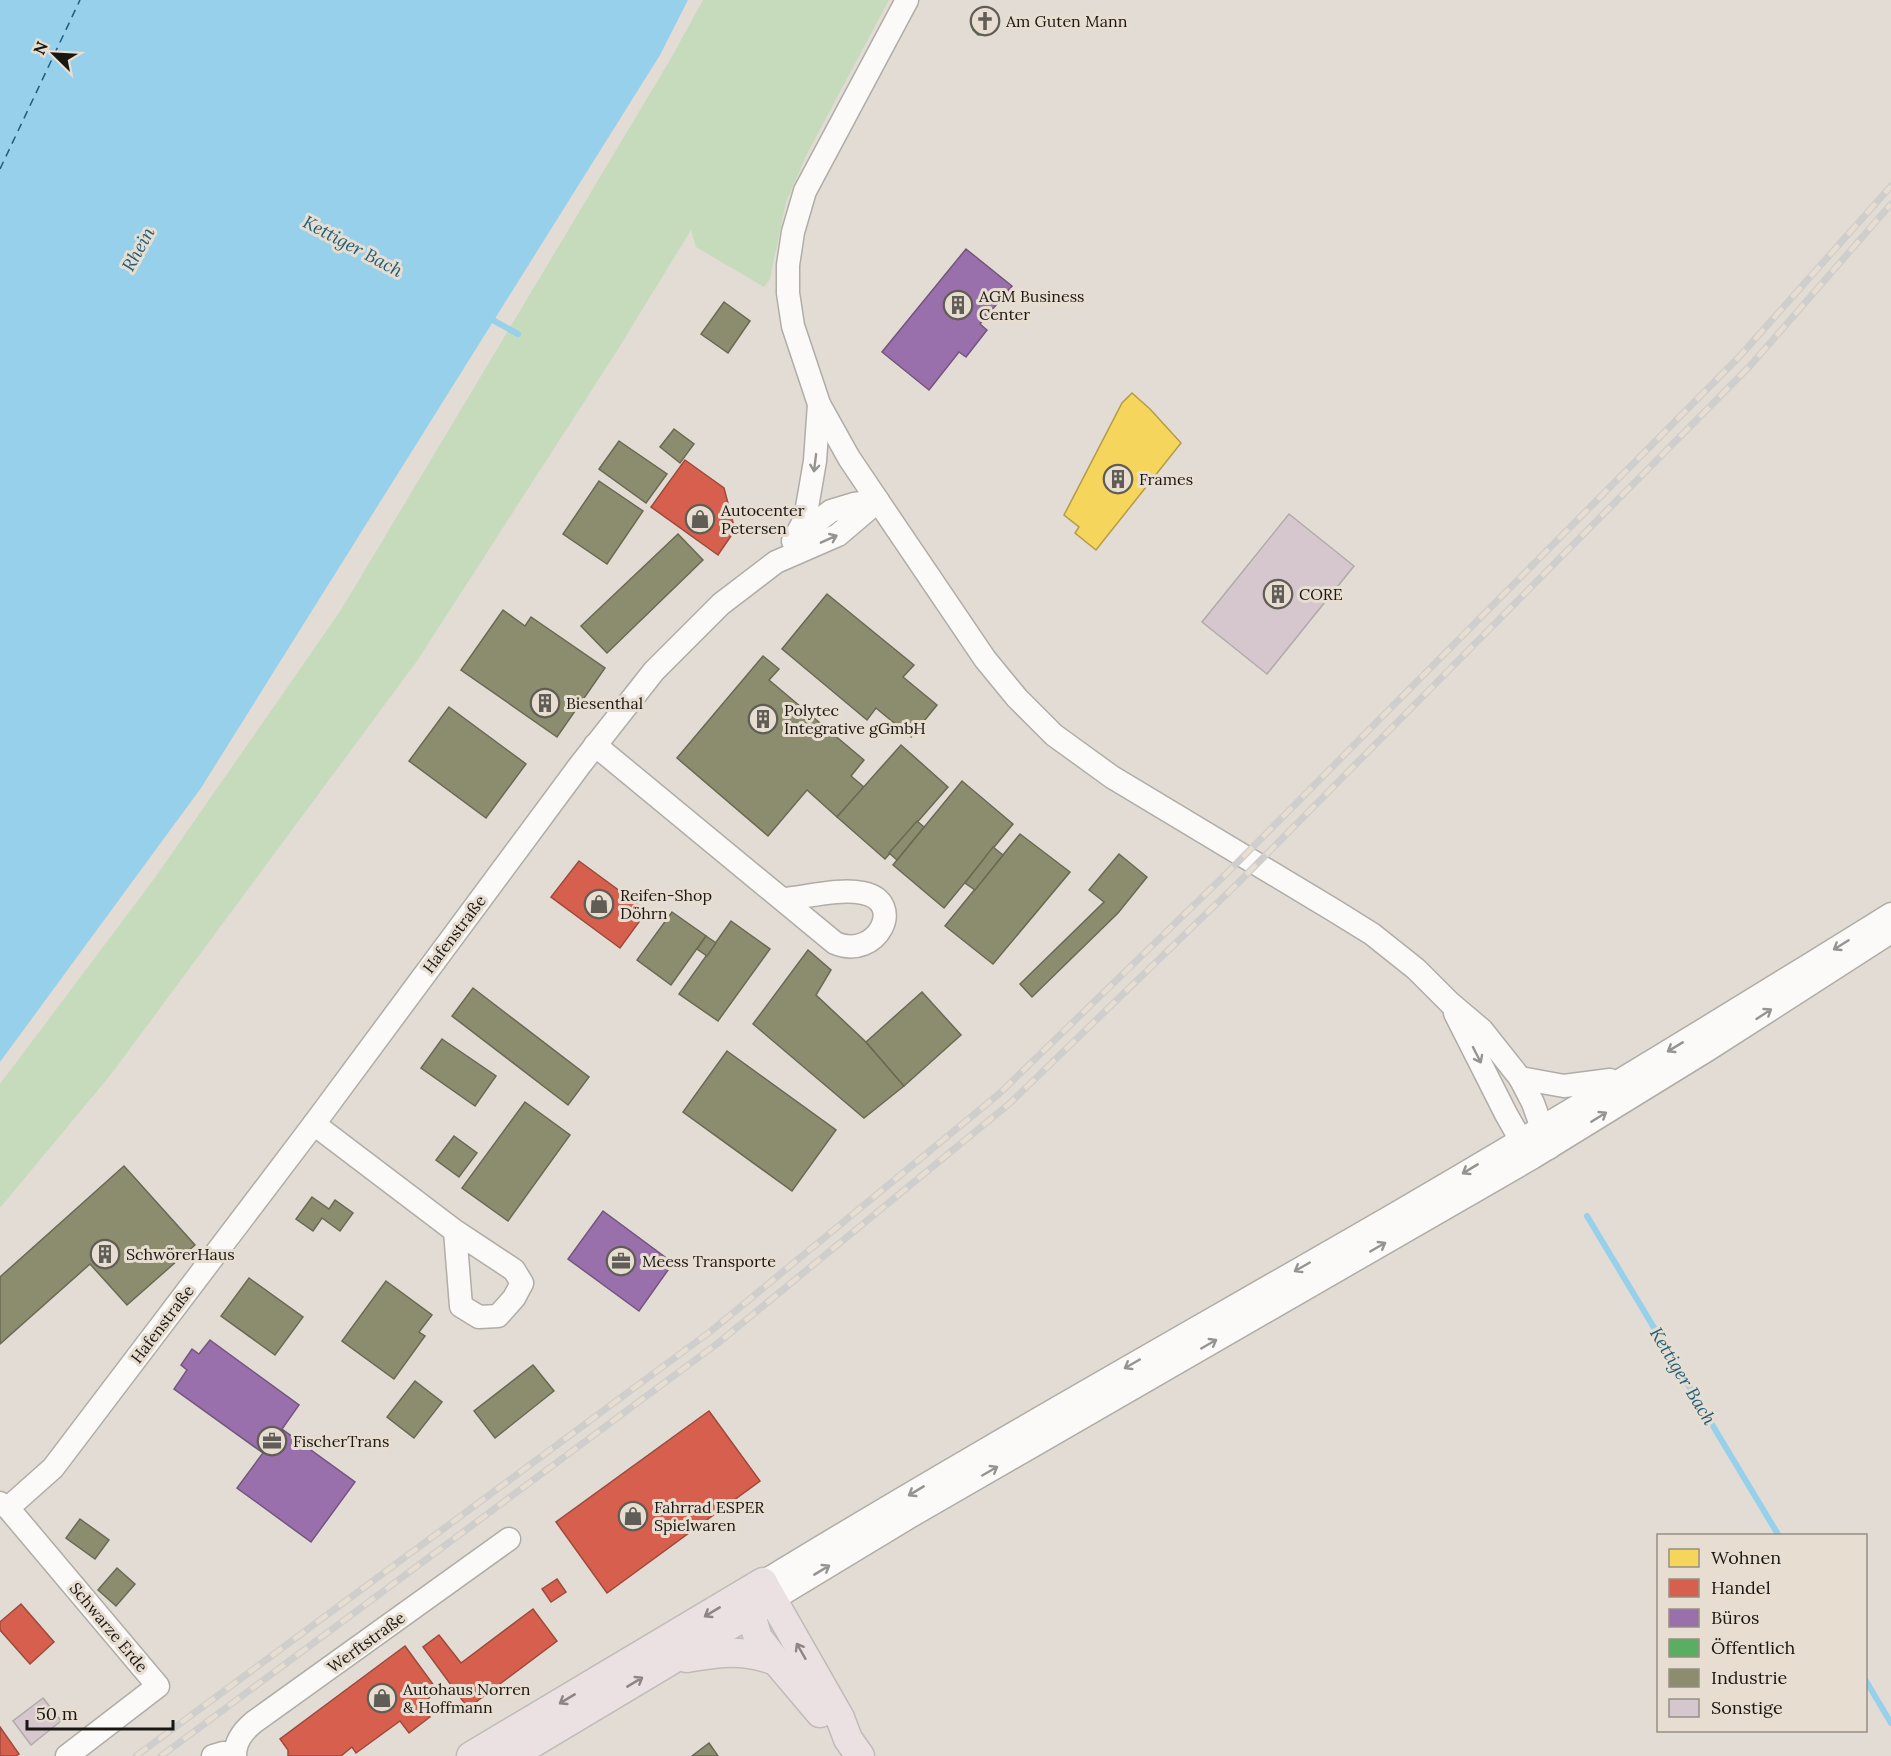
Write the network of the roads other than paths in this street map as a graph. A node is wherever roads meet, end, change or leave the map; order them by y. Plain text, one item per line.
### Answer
1 (908, 0) edge
2 (819, 404) junction
3 (878, 501) junction
4 (792, 541) junction
5 (776, 562) junction
6 (596, 745) junction
7 (784, 899) dead end
8 (1891, 914) edge
9 (1891, 932) edge
10 (1450, 1003) junction
11 (1520, 1078) junction
12 (1623, 1078) junction
13 (314, 1124) junction
14 (1542, 1126) junction
15 (1534, 1148) junction
16 (455, 1232) dead end
17 (4, 1506) edge
18 (508, 1539) dead end
19 (762, 1597) junction
20 (670, 1661) junction
21 (776, 1661) junction
22 (854, 1748) edge
23 (227, 1755) edge
24 (67, 1756) edge
25 (471, 1756) edge
26 (512, 1756) edge

1 - 2 street
2 - 3 street
2 -> 4 street, Hafenstraße
3 - 4 street, Hafenstraße
5 -> 3 street, Hafenstraße
3 - 10 street
4 - 5 street, Hafenstraße
5 - 6 street, Hafenstraße
6 - 7 street
6 - 13 street, Hafenstraße
8 -> 12 street
15 -> 9 street
10 - 11 street
10 -> 15 street
11 - 12 street
11 - 14 street
12 - 14 street
13 - 16 street
13 - 17 street, Hafenstraße
14 - 15 street
15 - 19 street
17 - 24 street, Schwarze Erde
18 - 23 street, Werftstraße
19 - 20 main road
19 - 21 main road
22 -> 19 main road
19 -> 25 main road
20 - 21 main road
26 -> 20 main road
21 - 22 main road

